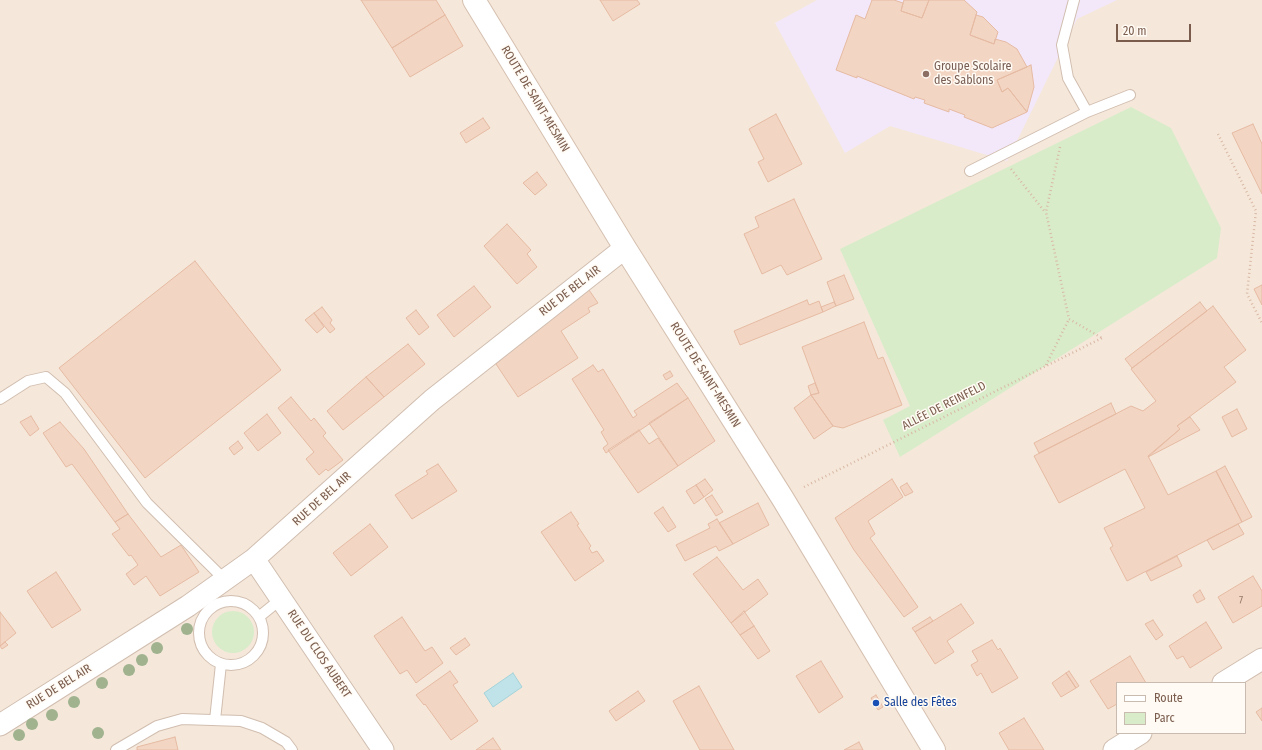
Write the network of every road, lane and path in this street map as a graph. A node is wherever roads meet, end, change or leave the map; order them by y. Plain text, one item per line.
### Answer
1 (474, 0) edge
2 (1074, 0) edge
3 (1130, 95) dead end
4 (1087, 112) junction
5 (1065, 123) junction
6 (1218, 134) dead end
7 (999, 155) junction
8 (970, 171) dead end
9 (1046, 212) junction
10 (625, 248) junction
11 (1069, 319) junction
12 (1262, 323) edge
13 (1045, 366) junction
14 (0, 399) edge
15 (800, 489) dead end
16 (254, 559) junction
17 (225, 580) junction
18 (282, 599) junction
19 (207, 601) junction
20 (260, 616) junction
21 (1262, 659) edge
22 (221, 664) junction
23 (1224, 682) edge
24 (215, 720) junction
25 (0, 725) edge
26 (1139, 734) edge
27 (116, 750) edge
28 (292, 750) edge
29 (383, 750) edge
30 (934, 750) edge
31 (1114, 750) edge

1 - 10 main road, ROUTE DE SAINT-MESMIN
2 - 4 lane
3 - 4 lane
4 - 5 lane
5 - 7 lane
5 - 9 path
6 - 12 path
7 - 8 lane
7 - 9 path
9 - 11 path
10 - 16 street, RUE DE BEL AIR
10 - 30 main road, ROUTE DE SAINT-MESMIN
11 - 13 path
11 - 13 path, ALLÉE DE REINFELD
13 - 15 path, ALLÉE DE REINFELD
14 - 17 lane
16 - 17 street, RUE DE BEL AIR
16 - 18 street, RUE DU CLOS AUBERT
17 - 19 street, RUE DE BEL AIR
18 - 20 lane
18 - 29 street, RUE DU CLOS AUBERT
19 - 20 lane
19 - 22 lane
19 - 25 street, RUE DE BEL AIR
20 - 22 lane
21 - 23 street
22 - 24 lane
24 - 27 lane
24 - 28 lane
26 - 31 street

